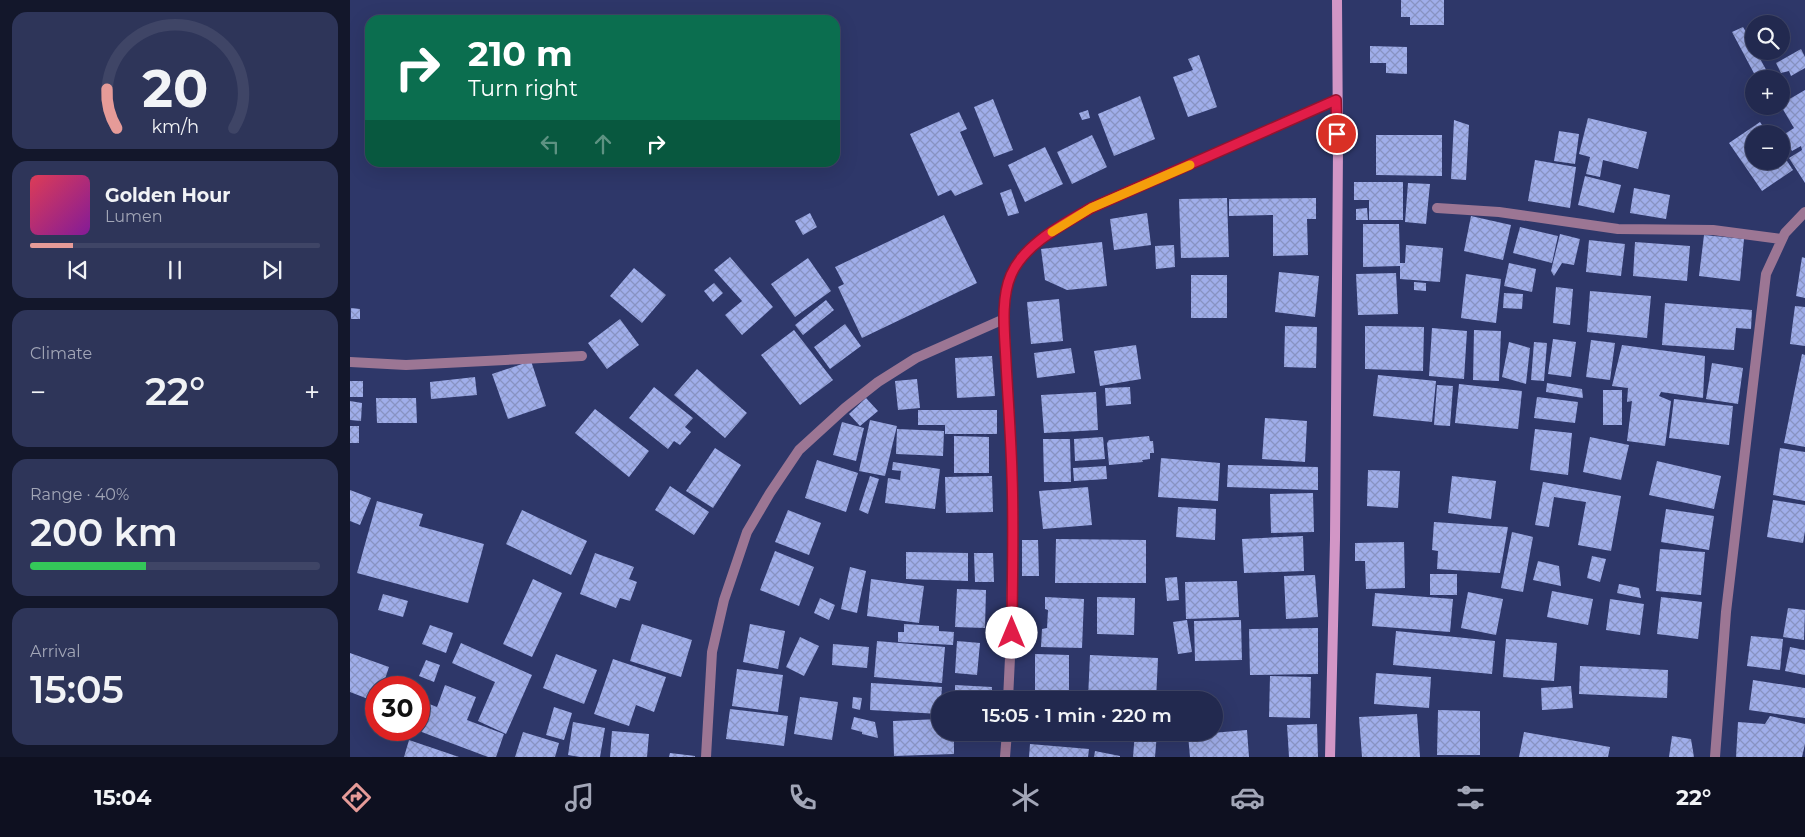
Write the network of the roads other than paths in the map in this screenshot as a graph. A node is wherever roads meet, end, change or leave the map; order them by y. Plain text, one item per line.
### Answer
1 (1337, 0) edge
2 (1336, 100) junction
3 (1437, 208) dead end
4 (1805, 212) edge
5 (1781, 239) junction
6 (1004, 319) junction
7 (582, 356) dead end
8 (350, 362) edge
9 (1009, 691) edge
10 (1006, 741) edge
11 (706, 757) edge
12 (1005, 757) edge
13 (1330, 757) edge
14 (1716, 757) edge

1 - 2 street
2 - 6 street
2 - 13 street
3 - 5 street
4 - 5 street
5 - 14 street
6 - 9 street
6 - 11 street
7 - 8 street
10 - 12 street

